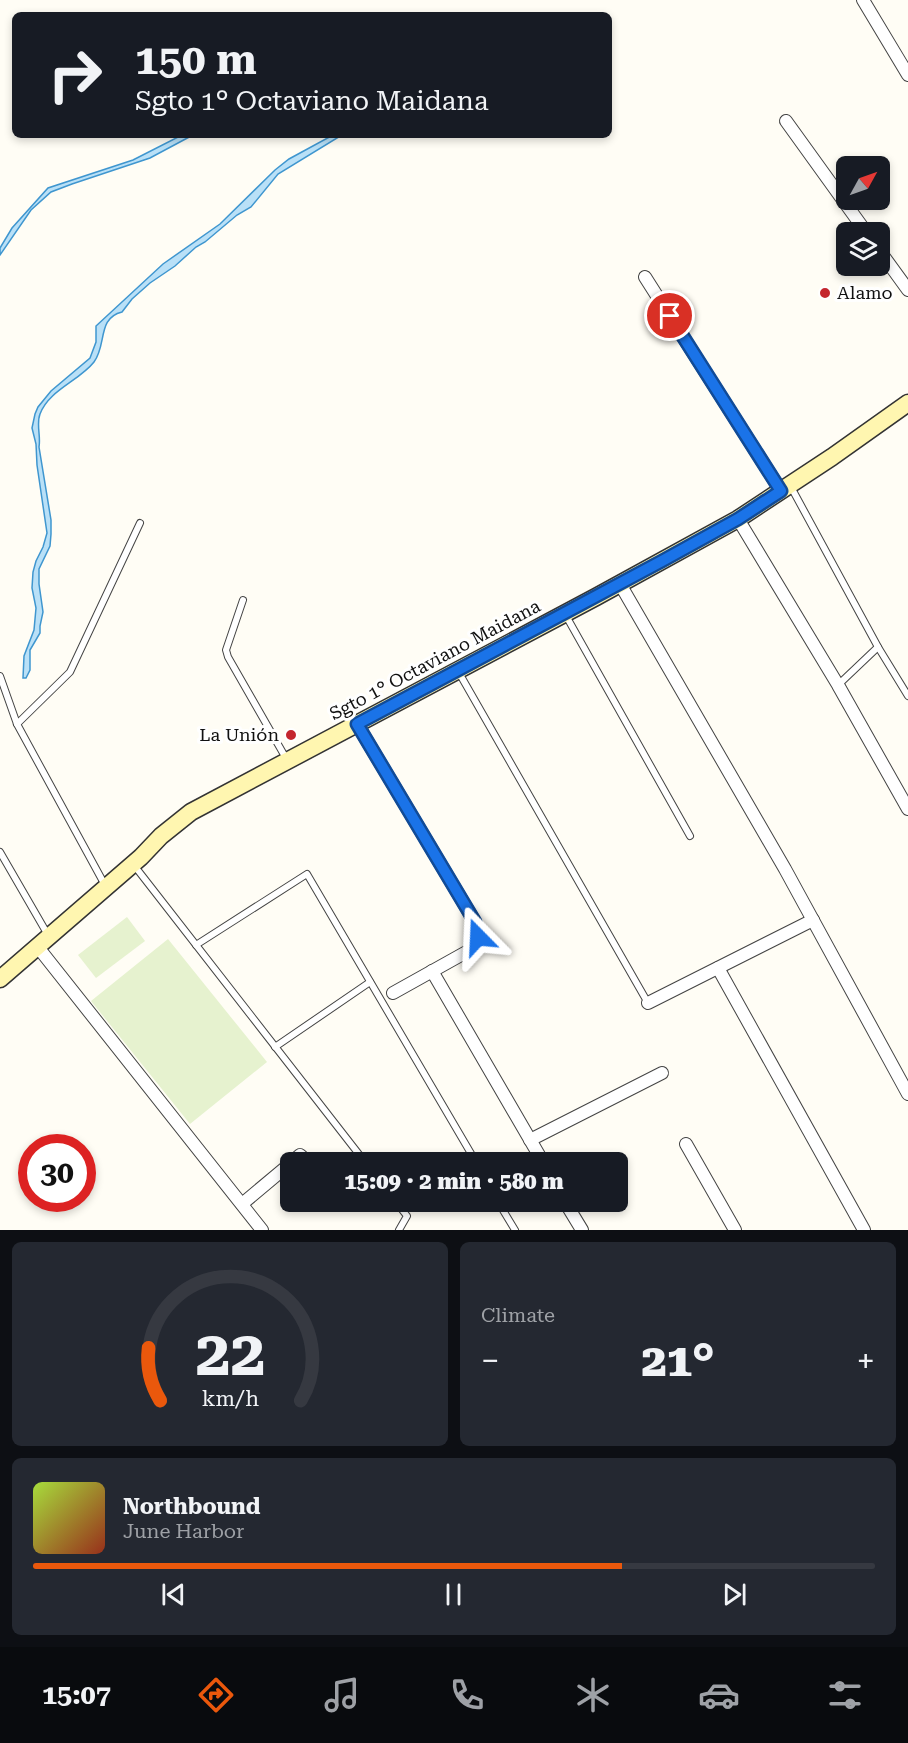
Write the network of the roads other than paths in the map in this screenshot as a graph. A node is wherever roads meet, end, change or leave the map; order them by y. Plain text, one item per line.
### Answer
1 (863, 0) edge
2 (908, 75) edge
3 (786, 121) dead end
4 (859, 222) edge
5 (890, 265) edge
6 (645, 277) dead end
7 (908, 290) edge
8 (907, 404) edge
9 (785, 488) junction
10 (738, 519) junction
11 (140, 523) dead end
12 (620, 584) junction
13 (243, 600) dead end
14 (564, 614) junction
15 (878, 646) junction
16 (458, 670) junction
17 (0, 676) edge
18 (838, 686) junction
19 (908, 696) edge
20 (17, 724) junction
21 (357, 724) junction
22 (287, 760) junction
23 (908, 809) edge
24 (690, 836) dead end
25 (0, 852) edge
26 (132, 864) junction
27 (106, 887) junction
28 (813, 920) junction
29 (43, 941) junction
30 (196, 945) junction
31 (718, 968) junction
32 (432, 970) junction
33 (0, 979) edge
34 (370, 982) junction
35 (393, 993) dead end
36 (648, 1003) joint
37 (275, 1047) junction
38 (662, 1074) dead end
39 (908, 1094) edge
40 (530, 1140) junction
41 (686, 1144) dead end
42 (357, 1152) edge
43 (470, 1152) edge
44 (537, 1152) edge
45 (280, 1172) edge
46 (242, 1204) junction
47 (404, 1212) edge
48 (504, 1212) edge
49 (572, 1212) edge
50 (262, 1230) edge
51 (399, 1230) edge
52 (515, 1230) edge
53 (582, 1230) edge
54 (735, 1230) edge
55 (864, 1230) edge

1 - 2 street
3 - 4 street
5 - 7 street
6 - 9 street
8 - 9 main road, Sgto 1° Octaviano Maidana
9 - 10 main road, Sgto 1° Octaviano Maidana
9 - 15 lane
10 - 12 main road, Sgto 1° Octaviano Maidana
10 - 18 street
11 - 20 lane
12 - 14 main road, Sgto 1° Octaviano Maidana
12 - 28 street
13 - 22 lane
14 - 16 main road, Sgto 1° Octaviano Maidana
14 - 24 lane
15 - 18 lane
15 - 19 lane
16 - 21 main road, Sgto 1° Octaviano Maidana
16 - 36 lane
17 - 20 lane
18 - 23 street
20 - 27 lane
21 - 22 main road, Sgto 1° Octaviano Maidana
21 - 32 street
22 - 26 main road, Sgto 1° Octaviano Maidana
25 - 29 lane
26 - 27 main road, Sgto 1° Octaviano Maidana
26 - 30 lane
27 - 29 main road, Sgto 1° Octaviano Maidana
28 - 31 street
28 - 39 street
29 - 33 main road, Sgto 1° Octaviano Maidana
29 - 46 street
30 - 34 lane
30 - 37 lane
31 - 36 street
31 - 55 street
32 - 35 street
32 - 40 street
34 - 37 lane
34 - 43 lane
37 - 42 lane
38 - 40 street
40 - 44 street
41 - 54 street
45 - 46 street
46 - 50 street
47 - 51 lane
48 - 52 lane
49 - 53 street

